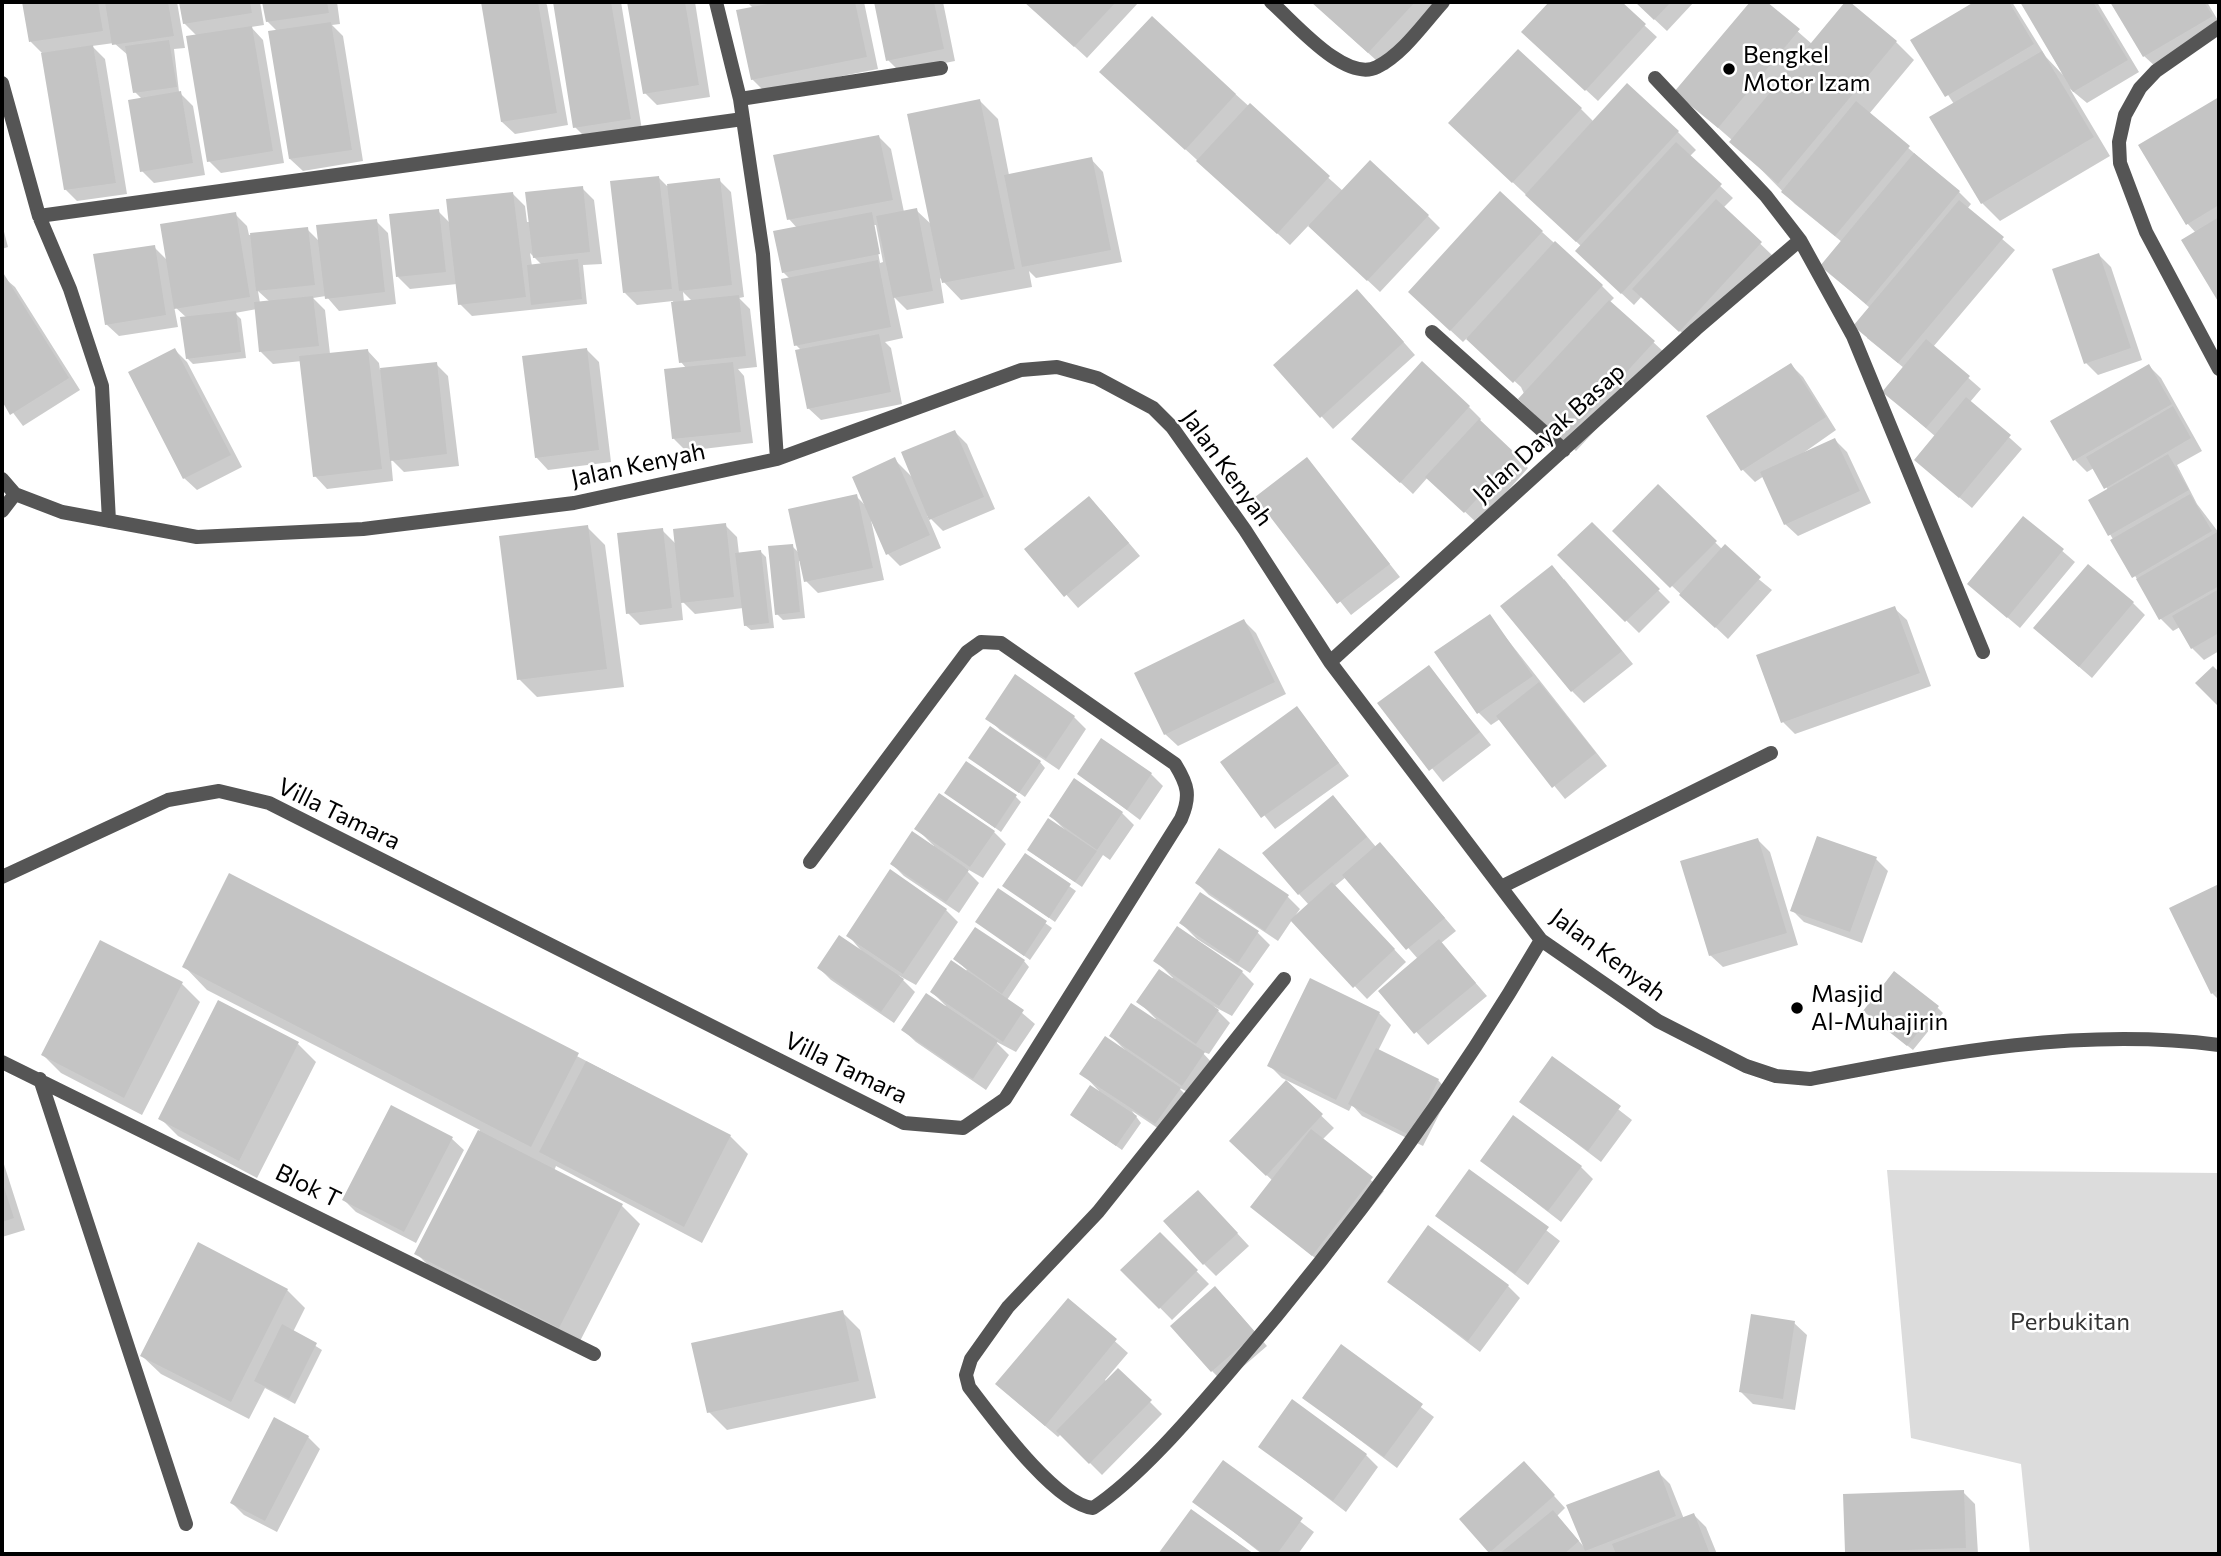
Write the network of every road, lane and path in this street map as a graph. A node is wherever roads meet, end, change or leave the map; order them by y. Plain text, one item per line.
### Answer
1 (716, 2) edge
2 (1271, 2) edge
3 (1443, 2) edge
4 (2219, 27) edge
5 (940, 68) dead end
6 (1655, 78) dead end
7 (2, 83) edge
8 (740, 99) junction
9 (743, 119) junction
10 (40, 216) junction
11 (1800, 240) junction
12 (1432, 332) dead end
13 (2218, 360) edge
14 (1564, 450) junction
15 (777, 459) junction
16 (2, 479) edge
17 (15, 494) junction
18 (2, 512) edge
19 (109, 521) junction
20 (1983, 652) dead end
21 (1330, 662) junction
22 (1771, 752) dead end
23 (810, 862) dead end
24 (2, 877) edge
25 (1501, 887) junction
26 (1541, 940) junction
27 (1284, 979) dead end
28 (2219, 1045) edge
29 (2, 1062) edge
30 (40, 1079) junction
31 (594, 1354) dead end
32 (186, 1524) dead end

1 - 8 street
2 - 3 street
4 - 13 street
5 - 8 street
6 - 11 street
7 - 10 street
8 - 9 street
9 - 10 street
9 - 15 street
10 - 19 street
11 - 14 street, Jalan Dayak Basap
11 - 20 street
12 - 14 street
14 - 21 street, Jalan Dayak Basap
15 - 19 street, Jalan Kenyah
15 - 21 street, Jalan Kenyah
16 - 17 street, Jalan Kenyah
17 - 18 street
17 - 19 street, Jalan Kenyah
21 - 25 street, Jalan Kenyah
22 - 25 street
23 - 24 street, Villa Tamara
25 - 26 street, Jalan Kenyah
26 - 27 street
26 - 28 street, Jalan Kenyah
29 - 30 street, Blok T
30 - 31 street, Blok T
30 - 32 street

